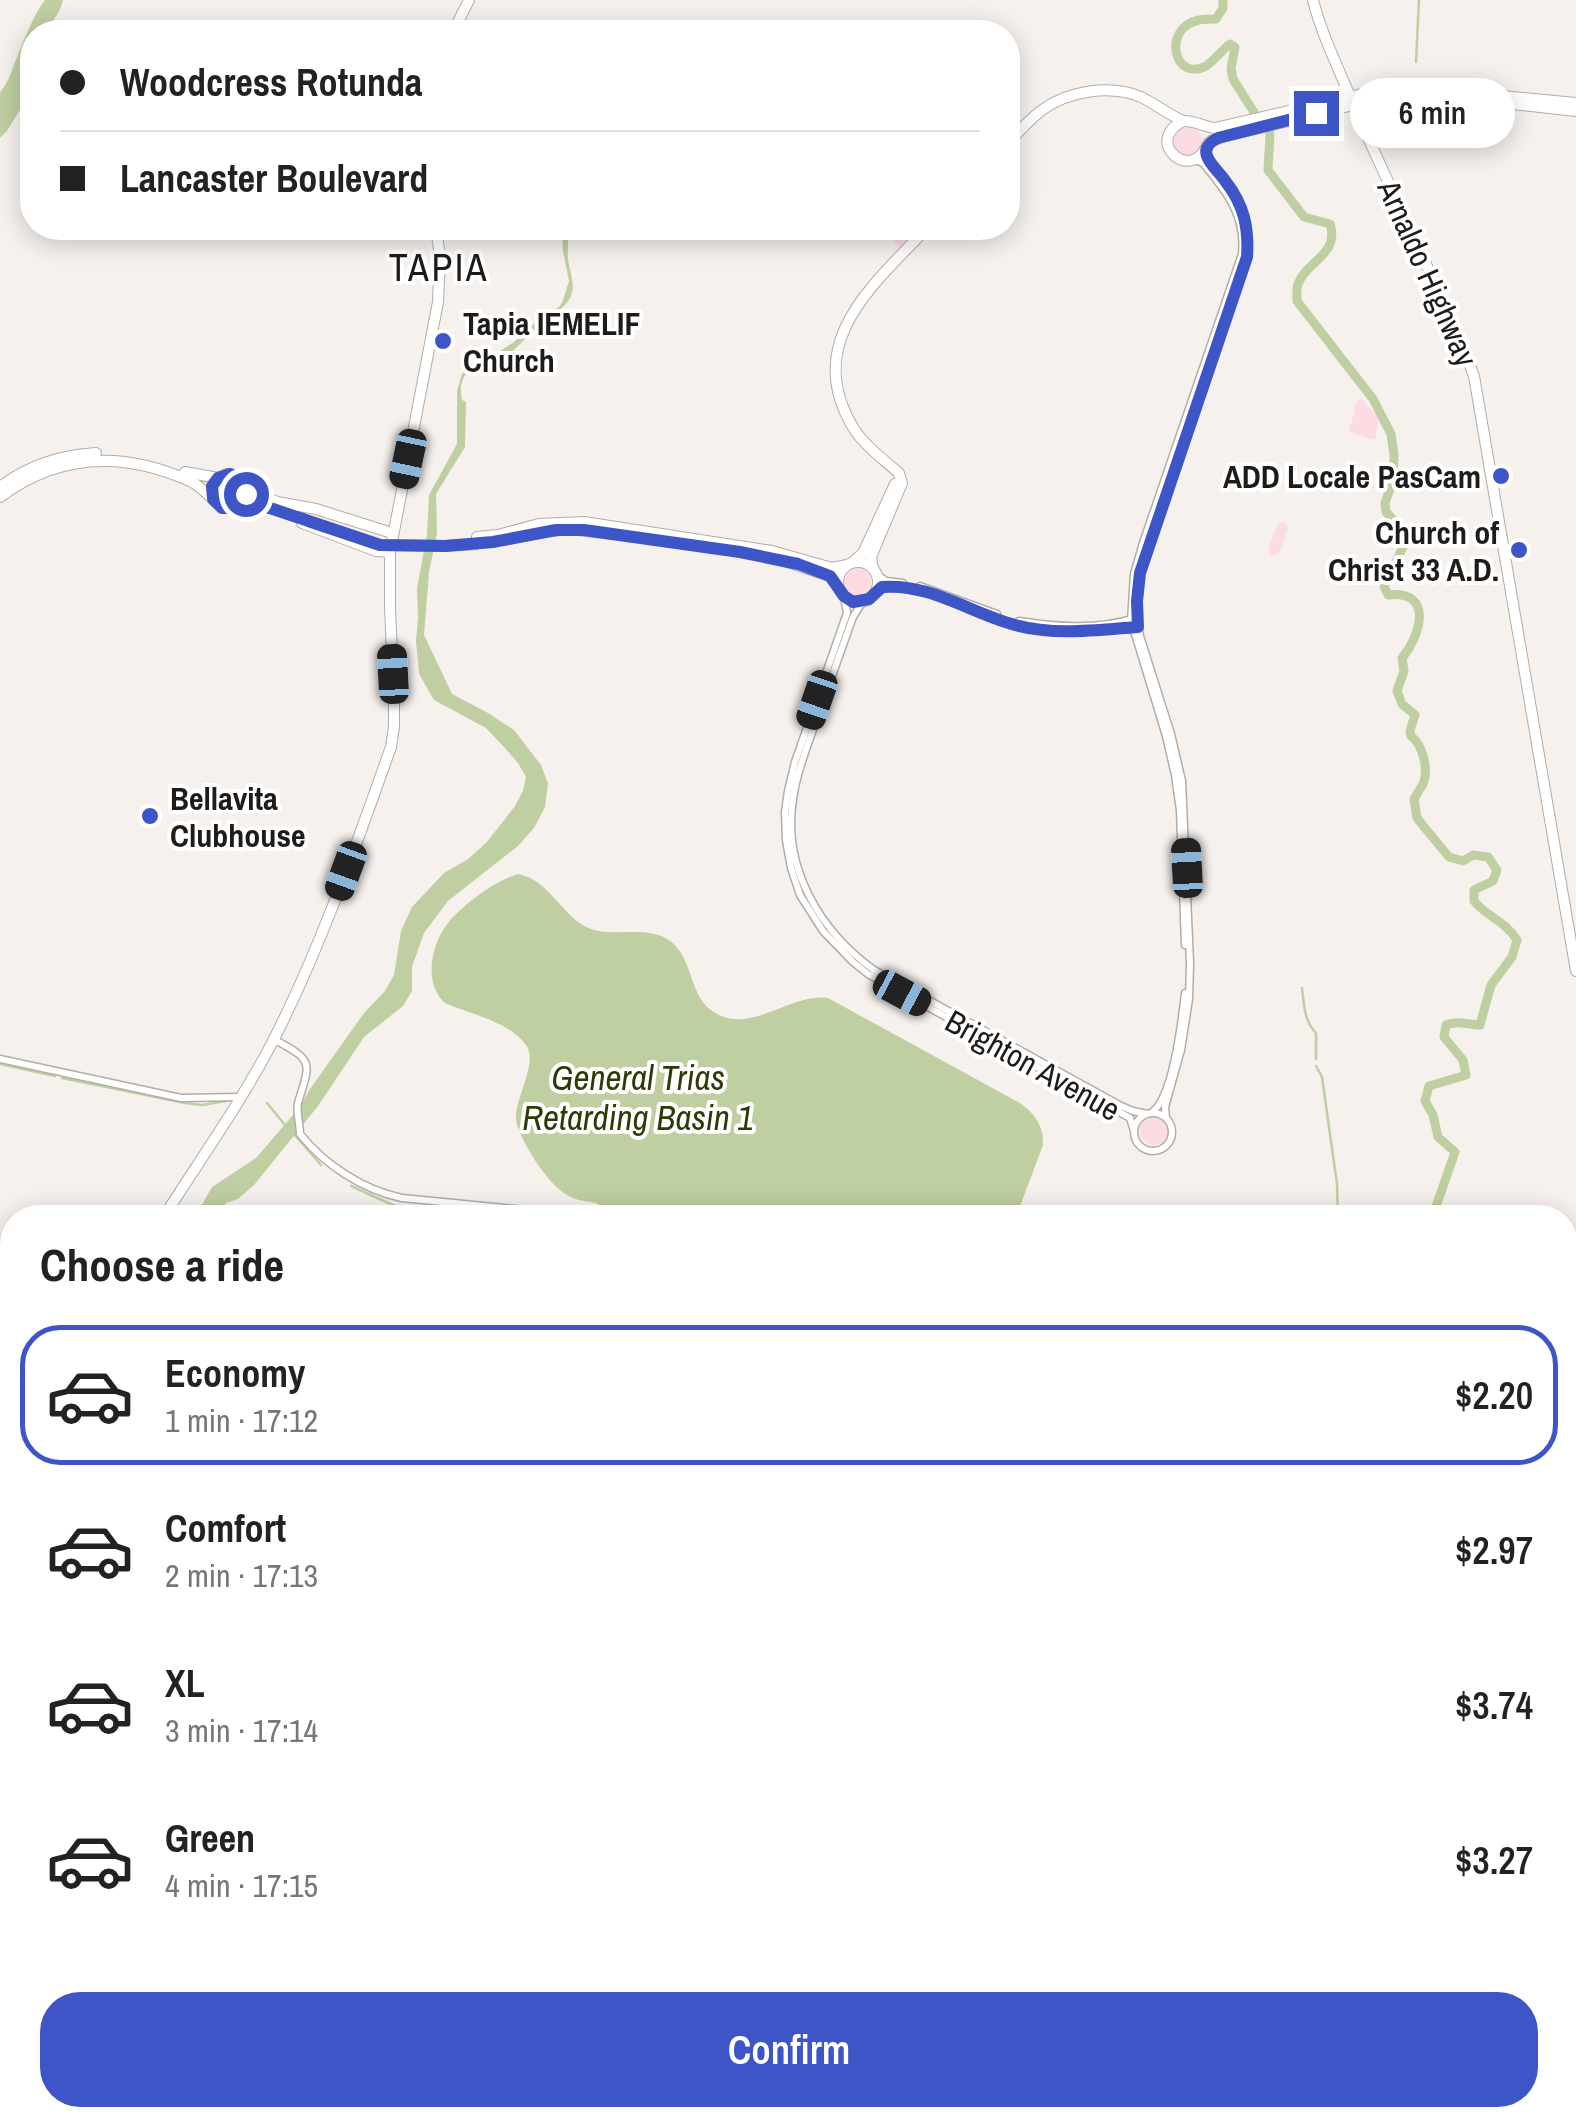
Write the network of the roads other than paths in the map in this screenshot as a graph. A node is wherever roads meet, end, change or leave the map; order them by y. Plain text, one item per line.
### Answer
1 (1313, 0) edge
2 (1352, 100) junction
3 (1157, 107) junction
4 (1576, 107) edge
5 (1183, 120) junction
6 (1203, 126) junction
7 (1020, 132) edge
8 (1168, 136) junction
9 (1207, 148) junction
10 (1194, 160) junction
11 (437, 240) edge
12 (916, 240) edge
13 (899, 474) junction
14 (218, 478) junction
15 (245, 484) junction
16 (0, 488) edge
17 (212, 496) junction
18 (0, 497) edge
19 (272, 504) junction
20 (238, 506) junction
21 (392, 533) junction
22 (478, 540) junction
23 (390, 552) junction
24 (849, 564) junction
25 (875, 572) junction
26 (841, 591) junction
27 (875, 592) junction
28 (863, 601) junction
29 (1135, 622) junction
30 (1576, 971) edge
31 (274, 1039) junction
32 (0, 1058) edge
33 (240, 1097) junction
34 (1149, 1113) junction
35 (1166, 1118) junction
36 (1134, 1132) junction
37 (170, 1205) edge
38 (468, 1205) edge

1 - 2 main road, Arnaldo Highway
2 - 4 main road
2 - 6 main road
2 - 9 main road
2 - 30 main road, Arnaldo Highway
3 - 5 main road
3 - 7 main road
3 - 8 main road
5 - 6 main road
5 - 8 main road
6 - 9 main road
8 - 10 main road
9 - 10 main road
9 - 29 street
10 - 29 street
11 - 21 main road
12 - 13 main road
13 - 24 main road
13 - 25 main road
14 - 15 main road
14 - 16 main road
14 - 17 main road
15 - 19 main road
15 - 20 main road
17 - 18 main road
17 - 20 main road
19 - 20 main road
19 - 21 main road
19 - 22 main road, bridge
19 - 23 main road
21 - 23 main road
22 - 24 main road
22 - 26 main road
23 - 31 main road
24 - 25 main road
24 - 26 main road
25 - 27 main road
25 - 29 street
26 - 28 main road
26 - 36 street, Brighton Avenue
27 - 28 main road
27 - 29 street
28 - 34 street, Brighton Avenue
29 - 34 street
29 - 35 street
31 - 33 main road
31 - 38 street
32 - 33 street
33 - 37 main road
34 - 35 street
34 - 36 street
35 - 36 street

